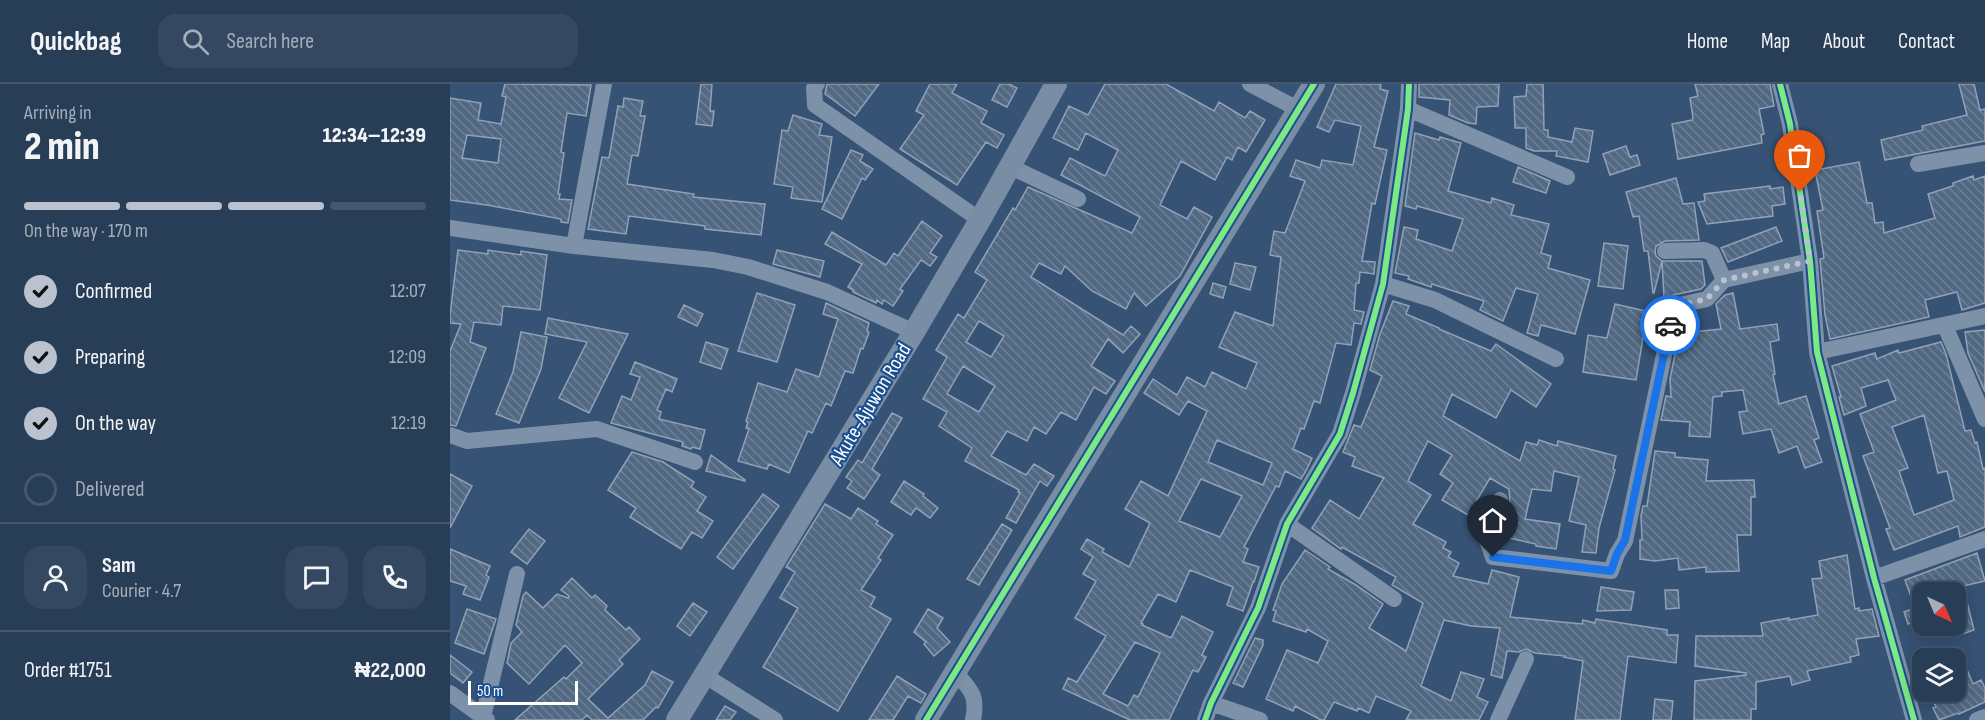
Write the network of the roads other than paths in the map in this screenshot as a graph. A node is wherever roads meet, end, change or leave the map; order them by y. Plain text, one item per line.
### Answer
1 (604, 84) edge
2 (817, 84) edge
3 (1056, 84) edge
4 (1250, 84) edge
5 (1314, 84) edge
6 (1409, 84) edge
7 (1780, 84) edge
8 (1298, 108) junction
9 (1408, 109) junction
10 (1985, 153) edge
11 (1918, 164) dead end
12 (1010, 166) junction
13 (1567, 177) dead end
14 (1078, 199) dead end
15 (980, 220) junction
16 (450, 228) edge
17 (574, 246) junction
18 (1665, 251) dead end
19 (1810, 261) junction
20 (1724, 280) junction
21 (1383, 285) junction
22 (1985, 316) edge
23 (1946, 326) junction
24 (914, 332) junction
25 (1817, 352) junction
26 (1556, 359) dead end
27 (1985, 419) edge
28 (450, 435) edge
29 (695, 462) dead end
30 (1500, 500) dead end
31 (1287, 524) junction
32 (1985, 539) edge
33 (517, 574) dead end
34 (1874, 578) junction
35 (1394, 599) dead end
36 (1526, 659) dead end
37 (955, 672) junction
38 (704, 675) junction
39 (450, 693) edge
40 (1211, 703) junction
41 (1985, 717) edge
42 (485, 718) edge
43 (677, 720) edge
44 (775, 720) edge
45 (926, 720) edge
46 (973, 720) edge
47 (1205, 720) edge
48 (1260, 720) edge
49 (1498, 720) edge
50 (1914, 720) edge
51 (1977, 720) edge

1 - 17 street
2 - 15 street
3 - 12 main road, Akute-Ajuwon Road
4 - 8 street
5 - 8 main road
6 - 9 street
7 - 19 street
8 - 37 main road
9 - 13 street
9 - 21 street
10 - 11 street
12 - 14 street
12 - 15 main road, Akute-Ajuwon Road
15 - 24 main road, Akute-Ajuwon Road
16 - 17 street
17 - 24 street
18 - 20 street
19 - 20 street
19 - 25 street
20 - 30 street
21 - 26 street
21 - 31 street
22 - 23 street
23 - 25 street
23 - 27 street
24 - 38 main road, Akute-Ajuwon Road
25 - 34 street
28 - 29 street
31 - 35 street
31 - 40 street
32 - 34 street
33 - 42 street
34 - 50 street
36 - 49 street
37 - 45 main road
37 - 46 street
38 - 43 main road, Akute-Ajuwon Road
38 - 44 street
39 - 42 street
40 - 47 street
40 - 48 street
41 - 51 street

